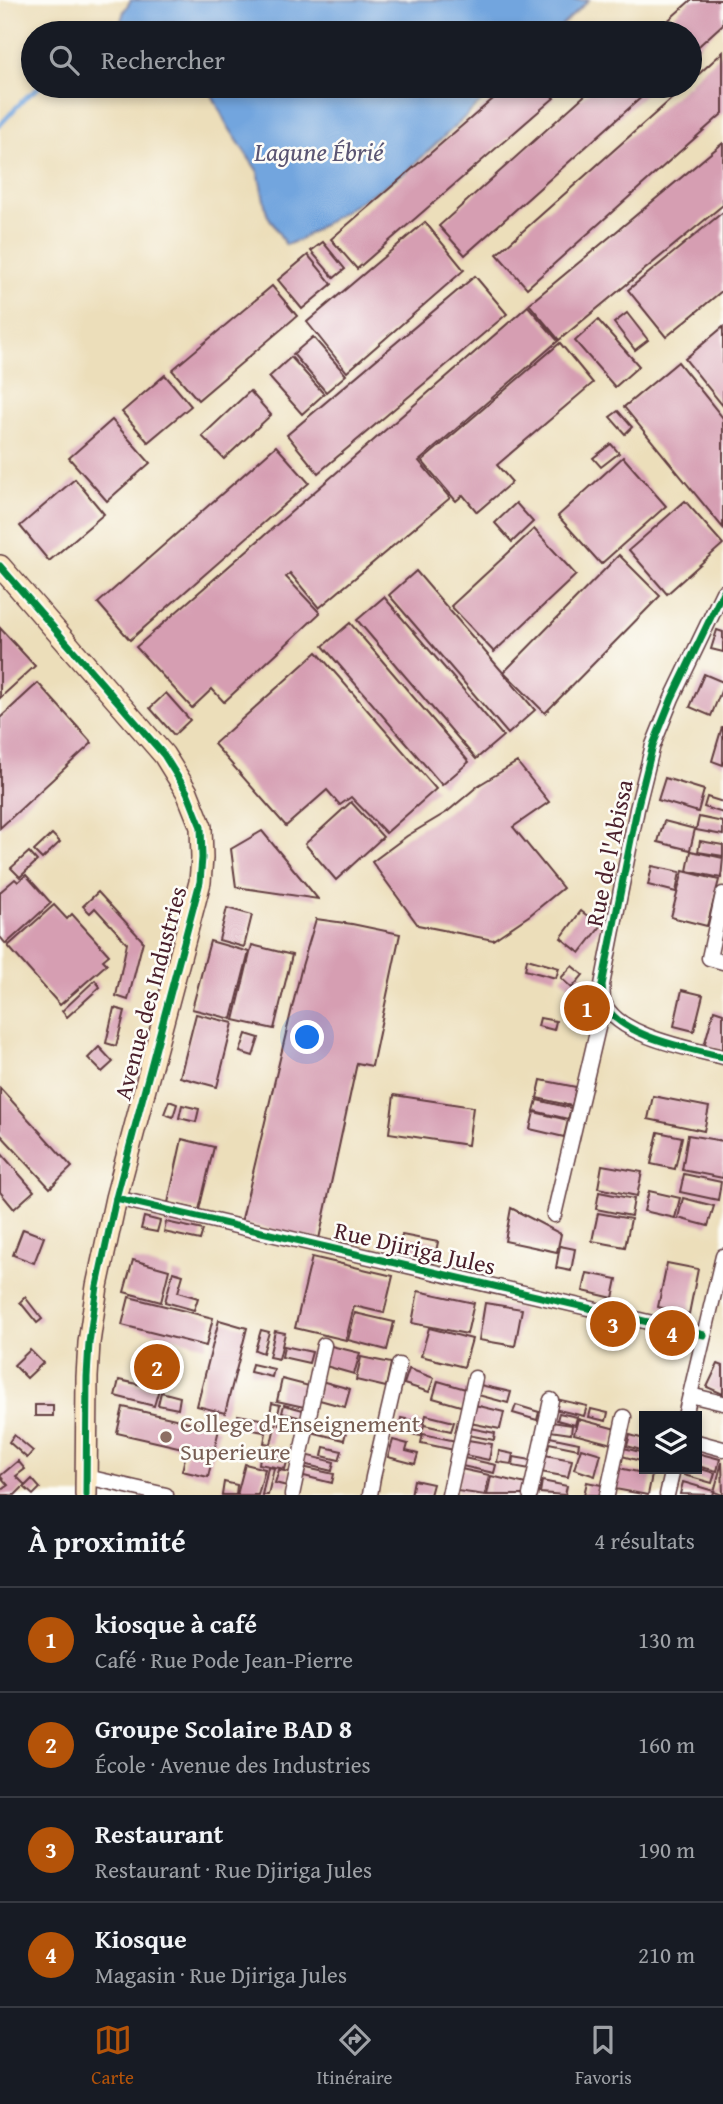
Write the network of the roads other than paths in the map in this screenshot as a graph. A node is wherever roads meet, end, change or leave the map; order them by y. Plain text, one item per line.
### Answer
1 (0, 566) edge
2 (723, 592) edge
3 (723, 894) edge
4 (723, 962) edge
5 (604, 1002) junction
6 (723, 1057) edge
7 (116, 1198) junction
8 (554, 1215) dead end
9 (723, 1259) edge
10 (704, 1335) junction
11 (324, 1345) dead end
12 (399, 1365) dead end
13 (475, 1378) dead end
14 (690, 1395) junction
15 (551, 1400) dead end
16 (723, 1403) edge
17 (686, 1411) edge
18 (624, 1417) dead end
19 (702, 1443) edge
20 (723, 1449) edge
21 (672, 1474) edge
22 (86, 1486) edge
23 (166, 1495) edge
24 (292, 1495) edge
25 (370, 1495) edge
26 (449, 1495) edge
27 (530, 1495) edge
28 (607, 1495) edge
29 (667, 1495) edge

1 - 7 street, Avenue des Industries
2 - 5 street, Rue de l'Abissa
3 - 4 street
5 - 6 street
5 - 8 street, Rue de l'Abissa
7 - 10 street, Rue Djiriga Jules
7 - 22 street, Avenue des Industries
9 - 10 street
10 - 14 street
11 - 24 street
12 - 25 street
13 - 26 street
14 - 16 street
14 - 17 street
15 - 27 street
18 - 28 street
19 - 20 street
21 - 29 street
22 - 23 street

